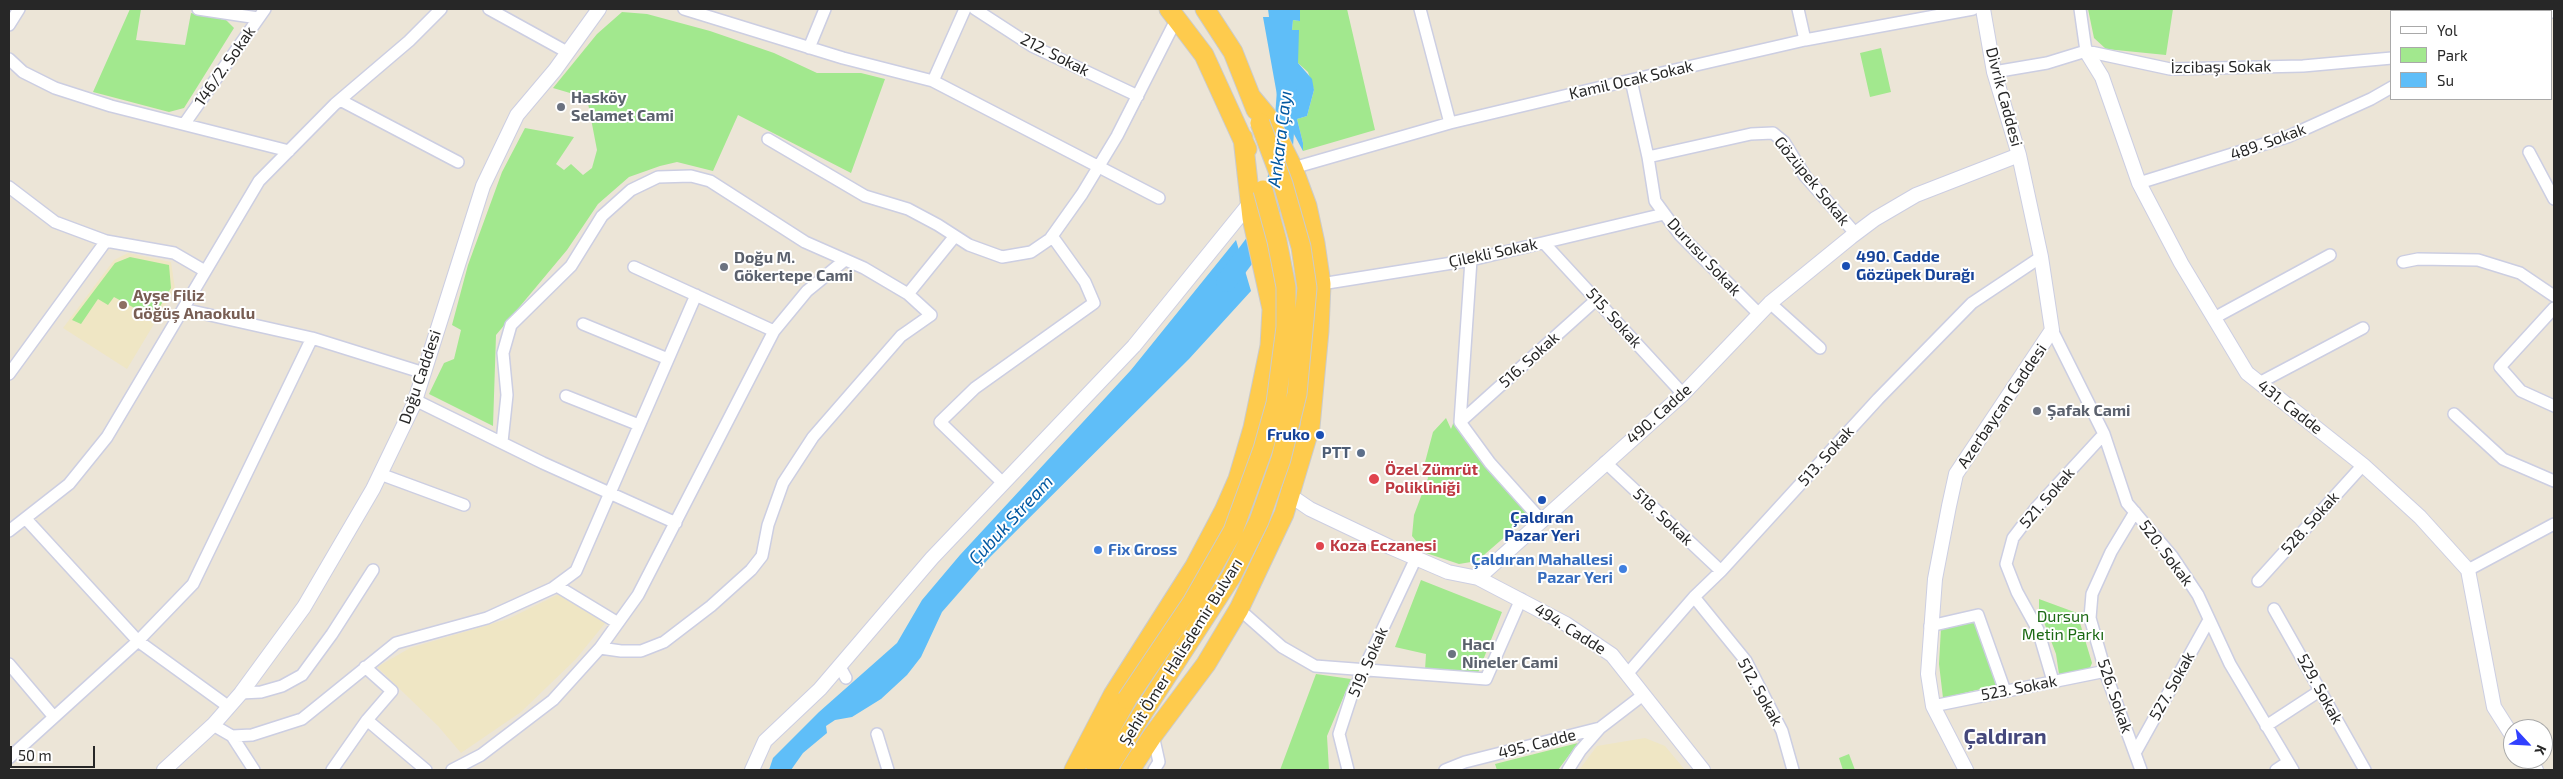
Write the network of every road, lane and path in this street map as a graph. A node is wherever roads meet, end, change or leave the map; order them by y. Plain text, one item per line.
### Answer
1 (19, 9) edge
2 (198, 9) edge
3 (441, 9) edge
4 (489, 9) edge
5 (599, 9) edge
6 (684, 9) edge
7 (825, 9) edge
8 (965, 9) edge
9 (975, 9) edge
10 (1205, 9) edge
11 (1420, 9) edge
12 (1798, 9) edge
13 (1973, 9) edge
14 (1983, 9) edge
15 (2080, 9) edge
16 (1174, 13) edge
17 (261, 14) edge
18 (9, 25) edge
19 (1805, 40) junction
20 (809, 48) junction
21 (567, 52) junction
22 (2086, 52) junction
23 (2390, 58) edge
24 (9, 59) edge
25 (1994, 72) junction
26 (933, 80) junction
27 (1631, 80) junction
28 (2390, 88) edge
29 (1138, 96) junction
30 (340, 100) junction
31 (1263, 120) junction
32 (185, 123) junction
33 (1450, 123) junction
34 (768, 139) dead end
35 (289, 151) junction
36 (2529, 152) dead end
37 (2019, 155) junction
38 (1648, 157) junction
39 (458, 162) dead end
40 (1291, 164) junction
41 (1098, 168) junction
42 (2139, 184) junction
43 (9, 187) edge
44 (1159, 198) dead end
45 (2554, 199) edge
46 (1255, 204) junction
47 (1664, 214) junction
48 (1855, 234) junction
49 (955, 236) junction
50 (1052, 236) junction
51 (106, 241) junction
52 (1544, 243) junction
53 (2330, 255) dead end
54 (2041, 257) junction
55 (845, 260) junction
56 (1471, 260) junction
57 (2403, 262) dead end
58 (634, 267) dead end
59 (205, 271) junction
60 (1321, 284) junction
61 (908, 294) junction
62 (696, 295) junction
63 (2554, 296) edge
64 (1597, 299) junction
65 (1770, 303) junction
66 (2554, 308) edge
67 (183, 309) junction
68 (1759, 314) junction
69 (2214, 318) junction
70 (583, 324) dead end
71 (2363, 328) dead end
72 (2052, 330) junction
73 (774, 331) junction
74 (312, 338) junction
75 (1820, 348) dead end
76 (668, 359) junction
77 (424, 373) junction
78 (9, 374) edge
79 (2260, 383) junction
80 (1683, 394) junction
81 (566, 396) dead end
82 (415, 400) junction
83 (2554, 406) edge
84 (2454, 414) dead end
85 (1460, 422) junction
86 (639, 424) junction
87 (1254, 426) junction
88 (2104, 434) junction
89 (502, 442) junction
90 (1306, 444) junction
91 (1605, 462) junction
92 (2363, 465) junction
93 (380, 474) junction
94 (1238, 479) junction
95 (2554, 481) edge
96 (1003, 483) junction
97 (609, 494) junction
98 (1290, 496) junction
99 (464, 505) dead end
100 (2135, 512) junction
101 (26, 519) junction
102 (1542, 521) junction
103 (676, 523) junction
104 (2554, 524) edge
105 (9, 531) edge
106 (1210, 538) junction
107 (1416, 558) junction
108 (1261, 564) junction
109 (373, 570) dead end
110 (2468, 570) junction
111 (1721, 571) junction
112 (1478, 578) junction
113 (2258, 581) dead end
114 (557, 586) junction
115 (1694, 597) junction
116 (1521, 599) junction
117 (1239, 609) junction
118 (2274, 609) dead end
119 (2209, 620) junction
120 (618, 623) junction
121 (1930, 626) junction
122 (138, 641) junction
123 (600, 648) junction
124 (9, 664) edge
125 (366, 667) junction
126 (1364, 669) junction
127 (2106, 671) junction
128 (1628, 673) junction
129 (2053, 681) junction
130 (2321, 690) junction
131 (2005, 691) junction
132 (242, 693) junction
133 (1643, 695) junction
134 (1933, 706) junction
135 (229, 707) junction
136 (54, 717) junction
137 (367, 720) junction
138 (2503, 721) edge
139 (213, 725) junction
140 (2266, 726) junction
141 (1600, 728) junction
142 (877, 734) dead end
143 (1153, 735) junction
144 (232, 736) junction
145 (2135, 753) junction
146 (9, 758) edge
147 (1466, 766) edge
148 (2290, 766) edge
149 (164, 770) edge
150 (254, 770) edge
151 (332, 770) edge
152 (426, 770) edge
153 (452, 770) edge
154 (752, 770) edge
155 (888, 770) edge
156 (1074, 770) edge
157 (1086, 770) edge
158 (1107, 770) edge
159 (1130, 770) edge
160 (1154, 770) edge
161 (1348, 770) edge
162 (1445, 770) edge
163 (1568, 770) edge
164 (1703, 770) edge
165 (1793, 770) edge
166 (1966, 770) edge
167 (2141, 770) edge
168 (2276, 770) edge
169 (2365, 770) edge

1 - 18 street
2 - 17 street
3 - 30 street
4 - 21 street
5 - 21 street, Doğu Caddesi
6 - 20 street
7 - 20 street
8 - 26 street
9 - 29 street, 212. Sokak
10 - 31 highway, Şehit Ömer Halisdemir Bulvarı
11 - 33 street
12 - 19 street
13 - 19 street, Kamil Ocak Sokak
14 - 25 street, Divrik Caddesi
15 - 22 street
16 - 29 street
16 - 46 highway, Şehit Ömer Halisdemir Bulvarı
17 - 32 street, 146/2. Sokak
19 - 27 street, Kamil Ocak Sokak
20 - 26 street
21 - 77 street, Doğu Caddesi
22 - 23 street, İzcibaşı Sokak
22 - 25 street, İzcibaşı Sokak
22 - 42 street, 431. Cadde
24 - 32 street
25 - 37 street, Divrik Caddesi
26 - 41 street
27 - 33 street, Kamil Ocak Sokak
27 - 38 street, Durusu Sokak
28 - 42 street, 489. Sokak
29 - 41 street
30 - 35 street
30 - 39 street
31 - 40 highway, Şehit Ömer Halisdemir Bulvarı
31 - 158 highway, Şehit Ömer Halisdemir Bulvarı, bridge
32 - 35 street
33 - 40 street, Kamil Ocak Sokak
34 - 49 street
35 - 59 street
36 - 45 street
37 - 48 street, 490. Cadde
37 - 54 street, Azerbaycan Caddesi
38 - 47 street, Durusu Sokak
38 - 48 street, Gözüpek Sokak
40 - 60 highway, Şehit Ömer Halisdemir Bulvarı
41 - 44 street
41 - 50 street
42 - 69 street, 431. Cadde
43 - 51 street
46 - 87 highway, Şehit Ömer Halisdemir Bulvarı
46 - 96 street
46 - 157 highway, Şehit Ömer Halisdemir Bulvarı, bridge
47 - 52 street, Çilekli Sokak
47 - 68 street, Durusu Sokak
48 - 65 street, 490. Cadde
49 - 50 street
49 - 61 street
50 - 96 street
51 - 59 street
51 - 78 street
52 - 56 street, Çilekli Sokak
52 - 64 street, 515. Sokak
53 - 69 street
54 - 72 street, Azerbaycan Caddesi
54 - 111 street, 513. Sokak
55 - 61 street
55 - 73 street
55 - 89 street
56 - 60 street, Çilekli Sokak
56 - 85 street
57 - 63 street
58 - 62 street
59 - 67 street
60 - 90 highway, Şehit Ömer Halisdemir Bulvarı
61 - 123 street
62 - 73 street
62 - 76 street
64 - 80 street, 515. Sokak
64 - 85 street, 516. Sokak
65 - 68 street, 490. Cadde
65 - 75 street
66 - 83 street
67 - 74 street
67 - 101 street
68 - 80 street, 490. Cadde
69 - 79 street, 431. Cadde
70 - 76 street
71 - 79 street
72 - 88 street, 520. Sokak
72 - 121 street, Azerbaycan Caddesi
73 - 103 street
74 - 77 street
74 - 122 street
76 - 86 street
77 - 82 street, Doğu Caddesi
79 - 92 street, 431. Cadde
80 - 91 street, 490. Cadde
81 - 86 street
82 - 89 street
82 - 93 street, Doğu Caddesi
84 - 95 street
85 - 102 street
86 - 97 street
87 - 90 highway
87 - 94 highway, Şehit Ömer Halisdemir Bulvarı
88 - 100 street, 520. Sokak
88 - 129 street, 521. Sokak
89 - 97 street
90 - 98 highway, Şehit Ömer Halisdemir Bulvarı
91 - 102 street, 490. Cadde
91 - 111 street, 518. Sokak
92 - 110 street, 431. Cadde
92 - 113 street, 528. Sokak
93 - 99 street
93 - 132 street, Doğu Caddesi
94 - 98 highway
94 - 98 highway
94 - 106 highway, Şehit Ömer Halisdemir Bulvarı
96 - 154 street
97 - 103 street
97 - 114 street
98 - 107 street
98 - 108 highway, Şehit Ömer Halisdemir Bulvarı
100 - 119 street, 520. Sokak
100 - 127 street, 526. Sokak
101 - 105 street
101 - 122 street
102 - 112 street, 490. Cadde
103 - 120 street
104 - 110 street
106 - 108 highway
106 - 156 highway, Şehit Ömer Halisdemir Bulvarı
107 - 112 street
107 - 126 street, 519. Sokak
108 - 117 highway, Şehit Ömer Halisdemir Bulvarı
109 - 132 street
110 - 138 street
111 - 115 street, 513. Sokak
112 - 116 street, 494. Cadde
114 - 120 street
114 - 125 street
115 - 128 street, 513. Sokak
115 - 165 street, 512. Sokak
116 - 126 street
116 - 128 street, 494. Cadde
117 - 126 street
117 - 143 highway, Şehit Ömer Halisdemir Bulvarı
118 - 130 street, 529. Sokak
119 - 140 street, 520. Sokak
119 - 145 street, 527. Sokak
120 - 123 street
121 - 131 street
121 - 134 street, Azerbaycan Caddesi
122 - 135 street
122 - 136 street
123 - 153 street
124 - 136 street
125 - 137 street
125 - 144 street
126 - 161 street, 519. Sokak
127 - 129 street, 523. Sokak
127 - 145 street, 526. Sokak
128 - 133 street, 494. Cadde
129 - 131 street, 523. Sokak
130 - 140 street
130 - 169 street, 529. Sokak
131 - 134 street, 523. Sokak
132 - 135 street, Doğu Caddesi
133 - 141 street
133 - 164 street, 494. Cadde
134 - 166 street, Azerbaycan Caddesi
135 - 139 street, Doğu Caddesi
136 - 146 street
137 - 151 street
137 - 152 street
139 - 144 street
139 - 149 street, Doğu Caddesi
140 - 148 street, 520. Sokak
141 - 147 street, 495. Cadde
141 - 163 street
142 - 155 street
143 - 159 highway, Şehit Ömer Halisdemir Bulvarı
143 - 160 street
144 - 150 street
145 - 167 street, 526. Sokak
147 - 162 street, 495. Cadde
148 - 168 street

